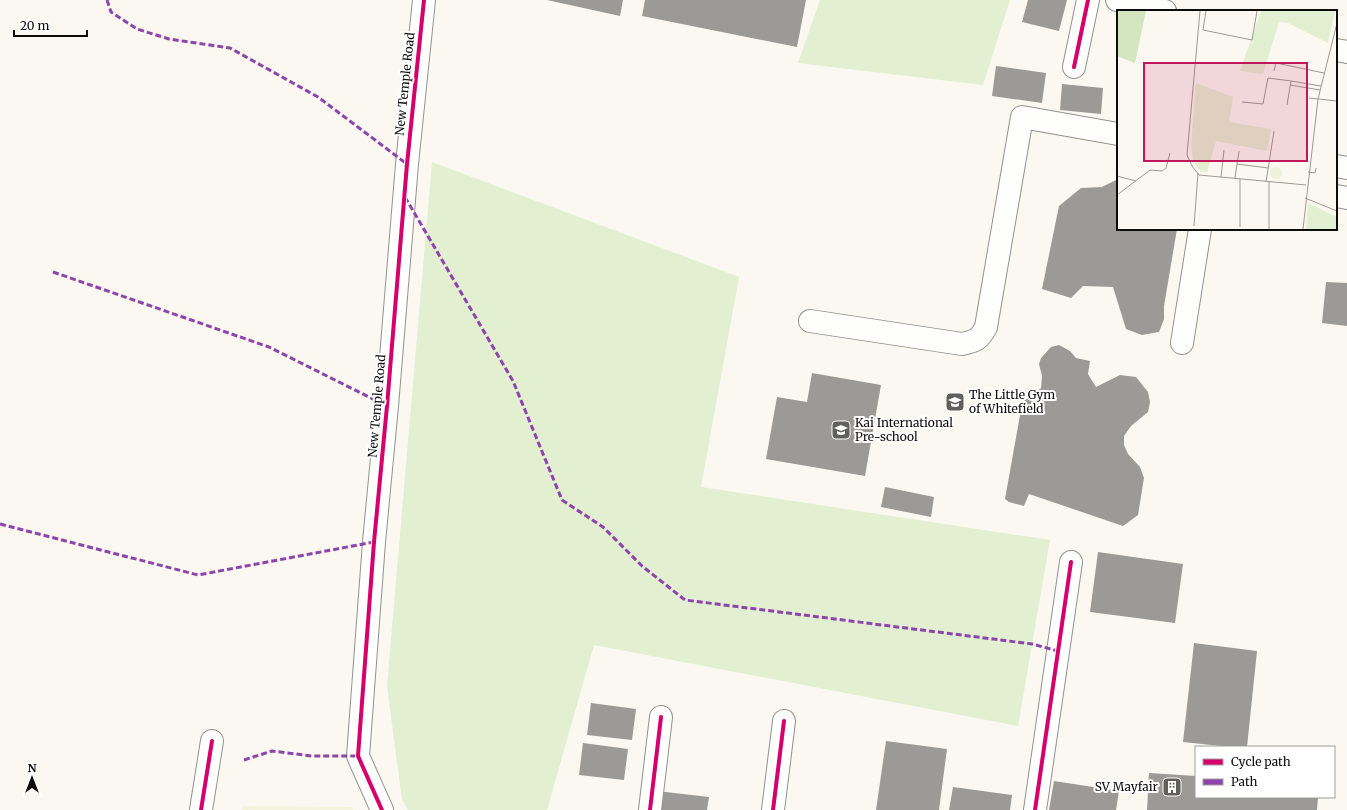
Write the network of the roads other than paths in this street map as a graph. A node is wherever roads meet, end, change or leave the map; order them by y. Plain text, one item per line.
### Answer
1 (424, 0) edge
2 (1088, 0) edge
3 (1117, 0) edge
4 (1161, 10) edge
5 (1337, 50) edge
6 (1347, 52) edge
7 (1074, 67) dead end
8 (1117, 134) edge
9 (1337, 166) edge
10 (1347, 168) edge
11 (1337, 196) edge
12 (1347, 198) edge
13 (1200, 230) edge
14 (810, 321) dead end
15 (1182, 343) dead end
16 (1071, 562) dead end
17 (661, 717) dead end
18 (784, 721) dead end
19 (212, 741) dead end
20 (201, 810) edge
21 (382, 810) edge
22 (650, 810) edge
23 (773, 810) edge
24 (1035, 810) edge

1 - 21 street, New Temple Road
2 - 7 street
3 - 4 street
5 - 6 street
8 - 14 street
9 - 10 street
11 - 12 street
13 - 15 street
16 - 24 street
17 - 22 street
18 - 23 street
19 - 20 street

